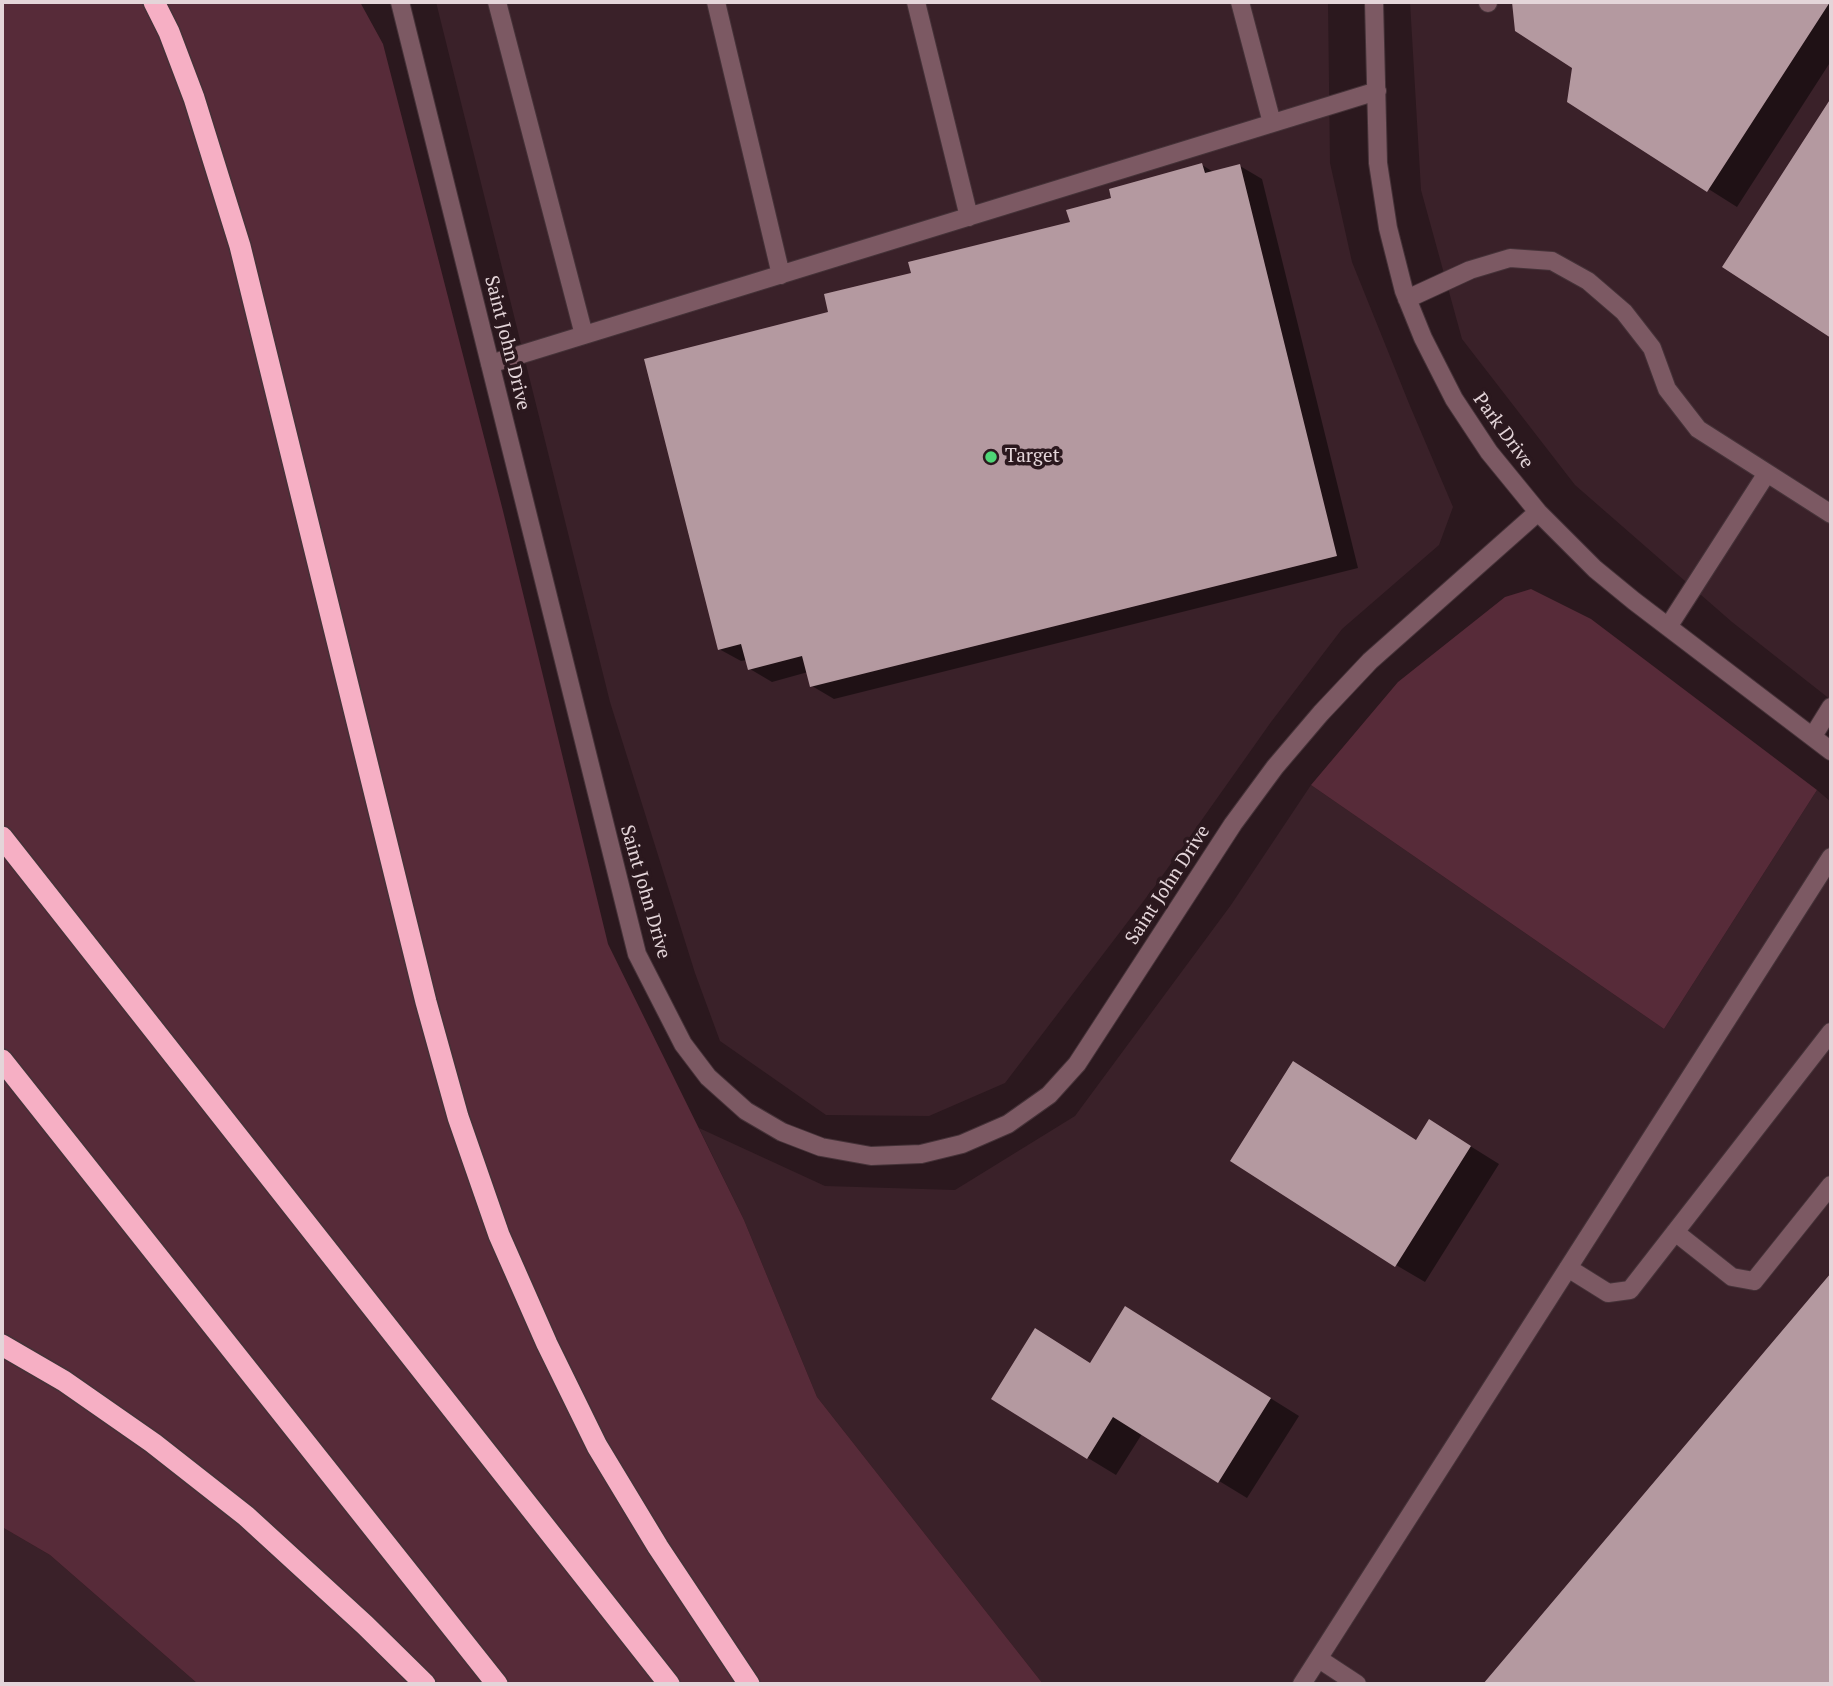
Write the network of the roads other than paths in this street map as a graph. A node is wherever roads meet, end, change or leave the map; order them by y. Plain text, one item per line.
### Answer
1 (154, 2) edge
2 (400, 2) edge
3 (498, 2) edge
4 (716, 2) edge
5 (916, 2) edge
6 (1240, 2) edge
7 (1374, 2) edge
8 (1377, 91) junction
9 (1272, 123) junction
10 (969, 217) junction
11 (781, 275) junction
12 (1407, 299) junction
13 (584, 335) junction
14 (491, 364) junction
15 (1767, 473) junction
16 (1538, 512) junction
17 (1831, 514) edge
18 (1668, 627) junction
19 (1831, 707) edge
20 (1813, 736) junction
21 (1831, 751) edge
22 (2, 837) edge
23 (1831, 857) edge
24 (1831, 1032) edge
25 (2, 1060) edge
26 (1831, 1185) edge
27 (1675, 1232) junction
28 (1568, 1268) junction
29 (2, 1345) edge
30 (1319, 1659) junction
31 (425, 1684) edge
32 (497, 1684) edge
33 (669, 1684) edge
34 (749, 1684) edge
35 (1303, 1684) edge
36 (1357, 1684) edge

1 - 34 highway
2 - 14 street, Saint John Drive
3 - 13 street
4 - 11 street
5 - 10 street
6 - 9 street
7 - 8 street, Park Drive
8 - 9 street
8 - 12 street, Park Drive
9 - 10 street
10 - 11 street
11 - 13 street
12 - 15 street
12 - 16 street, Park Drive
13 - 14 street
14 - 16 street, Saint John Drive
15 - 17 street
15 - 18 street
16 - 18 street, Park Drive
18 - 20 street, Park Drive
19 - 20 street
20 - 21 street, Park Drive
22 - 33 highway
23 - 28 street
24 - 27 street
25 - 32 highway
26 - 27 street
27 - 28 street
28 - 30 street
29 - 31 highway
30 - 35 street
30 - 36 street

